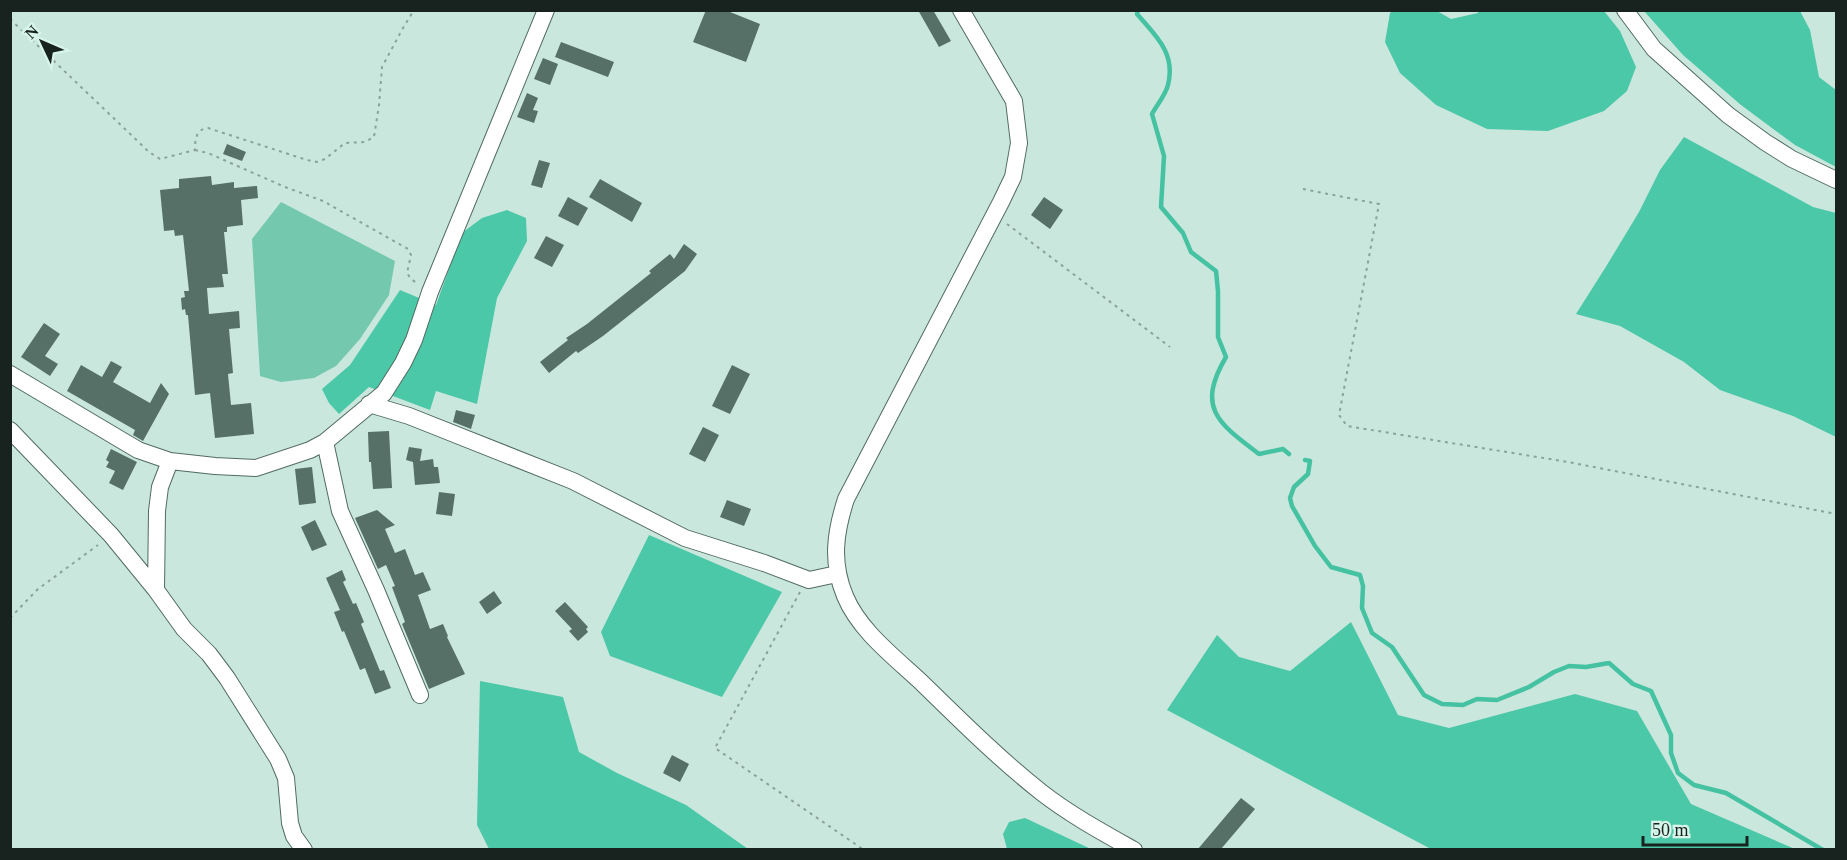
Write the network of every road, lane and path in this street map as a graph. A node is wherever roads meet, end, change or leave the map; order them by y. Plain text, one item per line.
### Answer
1 (414, 10) edge
2 (546, 10) edge
3 (961, 10) edge
4 (1624, 10) edge
5 (10, 19) edge
6 (195, 150) junction
7 (1836, 180) edge
8 (1303, 189) dead end
9 (994, 214) junction
10 (430, 292) junction
11 (1170, 347) dead end
12 (10, 374) edge
13 (369, 404) junction
14 (10, 430) edge
15 (325, 442) junction
16 (170, 461) junction
17 (1836, 514) edge
18 (111, 535) junction
19 (837, 574) junction
20 (808, 579) junction
21 (156, 590) junction
22 (10, 618) edge
23 (420, 695) dead end
24 (304, 849) edge
25 (864, 849) edge
26 (1134, 849) edge

1 - 6 path
2 - 10 street
3 - 9 street
4 - 7 street
5 - 6 path
6 - 10 path
8 - 17 path
9 - 11 path
9 - 19 street
10 - 13 street
12 - 16 street
13 - 15 street
13 - 20 street
14 - 18 street
15 - 16 street
15 - 23 street
16 - 21 street
18 - 21 street
18 - 22 path
19 - 20 street
19 - 26 street
20 - 25 path
21 - 24 street

